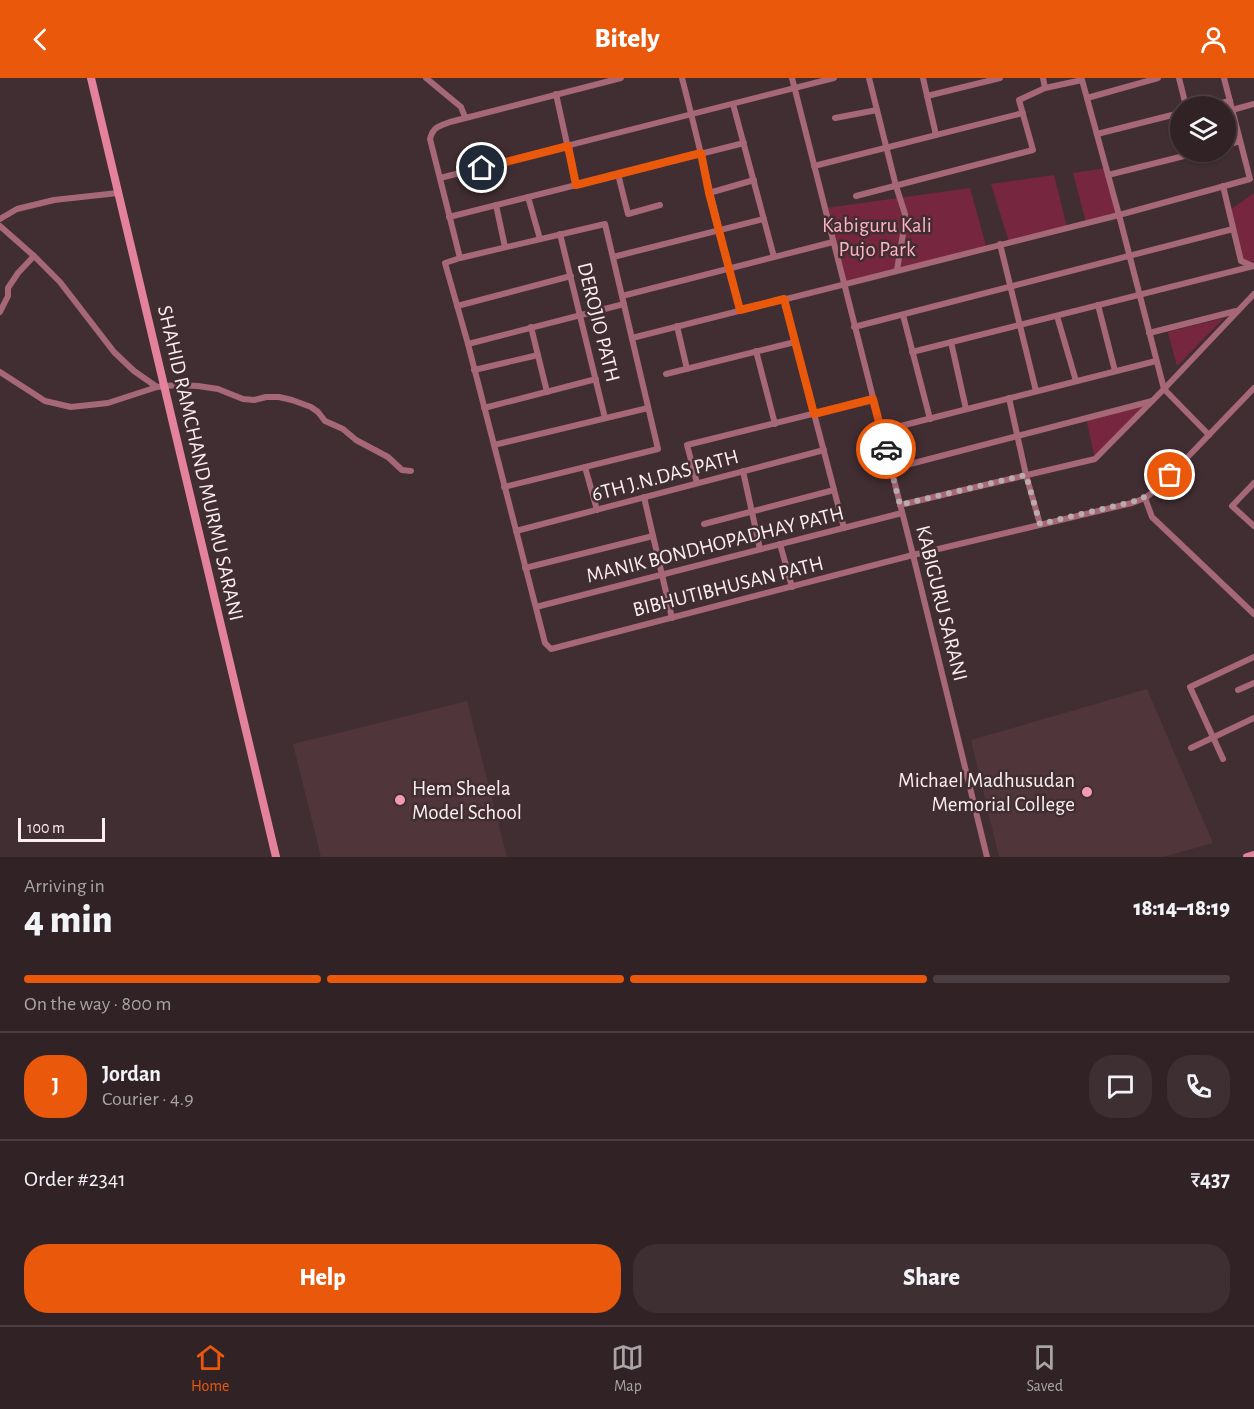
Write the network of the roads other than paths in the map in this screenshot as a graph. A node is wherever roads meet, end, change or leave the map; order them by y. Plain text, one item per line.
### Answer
1 (91, 78) edge
2 (426, 78) edge
3 (584, 78) edge
4 (621, 78) edge
5 (681, 78) edge
6 (792, 78) edge
7 (834, 78) edge
8 (869, 78) edge
9 (923, 78) edge
10 (1000, 78) edge
11 (1043, 78) edge
12 (1158, 78) edge
13 (1179, 78) edge
14 (1224, 78) edge
15 (588, 86) junction
16 (1045, 87) junction
17 (794, 88) junction
18 (556, 94) junction
19 (927, 96) junction
20 (1184, 96) edge
21 (1229, 96) edge
22 (1087, 98) junction
23 (733, 104) junction
24 (1254, 104) edge
25 (1236, 109) edge
26 (877, 110) junction
27 (1023, 113) junction
28 (691, 114) junction
29 (1170, 116) edge
30 (465, 117) junction
31 (835, 118) dead end
32 (1236, 126) edge
33 (1097, 134) junction
34 (936, 135) junction
35 (1240, 141) junction
36 (1236, 142) edge
37 (744, 143) junction
38 (568, 146) junction
39 (886, 147) junction
40 (701, 153) junction
41 (1170, 160) edge
42 (814, 166) junction
43 (618, 174) junction
44 (1108, 175) junction
45 (440, 178) junction
46 (753, 180) junction
47 (576, 185) junction
48 (896, 186) junction
49 (1223, 186) junction
50 (118, 193) junction
51 (709, 193) junction
52 (856, 196) dead end
53 (528, 197) junction
54 (496, 205) junction
55 (660, 205) dead end
56 (1119, 215) junction
57 (449, 216) junction
58 (0, 219) edge
59 (764, 219) junction
60 (0, 226) edge
61 (1233, 229) junction
62 (719, 231) junction
63 (560, 234) junction
64 (540, 239) junction
65 (833, 242) junction
66 (1000, 244) junction
67 (505, 248) junction
68 (34, 256) junction
69 (1130, 256) junction
70 (613, 257) junction
71 (774, 257) junction
72 (460, 258) junction
73 (1254, 266) edge
74 (729, 268) junction
75 (897, 270) junction
76 (570, 276) junction
77 (843, 284) junction
78 (1010, 287) junction
79 (1254, 294) edge
80 (1140, 295) junction
81 (784, 299) junction
82 (623, 300) junction
83 (1098, 305) junction
84 (457, 306) junction
85 (740, 310) junction
86 (1238, 310) junction
87 (0, 312) edge
88 (580, 315) junction
89 (903, 315) junction
90 (1057, 316) junction
91 (1020, 325) junction
92 (677, 326) junction
93 (531, 327) junction
94 (854, 327) junction
95 (1149, 333) junction
96 (632, 338) junction
97 (795, 342) junction
98 (951, 342) junction
99 (468, 344) junction
100 (756, 351) junction
101 (912, 352) junction
102 (538, 355) junction
103 (1156, 361) junction
104 (687, 369) junction
105 (474, 370) junction
106 (1114, 371) junction
107 (0, 372) edge
108 (666, 374) dead end
109 (596, 379) junction
110 (1076, 381) junction
111 (161, 387) junction
112 (1254, 388) edge
113 (1164, 389) junction
114 (547, 392) junction
115 (1036, 392) junction
116 (1009, 398) junction
117 (873, 399) junction
118 (1152, 401) junction
119 (484, 408) junction
120 (648, 408) junction
121 (966, 409) junction
122 (814, 414) junction
123 (605, 418) junction
124 (930, 419) junction
125 (775, 424) junction
126 (881, 431) junction
127 (1209, 435) junction
128 (1018, 436) junction
129 (494, 445) junction
130 (824, 450) junction
131 (585, 467) junction
132 (891, 469) junction
133 (411, 471) dead end
134 (743, 471) junction
135 (1026, 475) junction
136 (697, 483) junction
137 (1254, 483) edge
138 (504, 487) junction
139 (834, 490) junction
140 (644, 497) junction
141 (1145, 498) junction
142 (900, 505) junction
143 (597, 510) junction
144 (752, 511) junction
145 (902, 513) junction
146 (704, 524) dead end
147 (1040, 524) junction
148 (1254, 526) edge
149 (844, 528) junction
150 (516, 531) junction
151 (653, 536) junction
152 (780, 544) junction
153 (760, 549) junction
154 (913, 555) junction
155 (525, 568) junction
156 (662, 574) junction
157 (792, 587) junction
158 (536, 607) junction
159 (1254, 614) edge
160 (672, 618) junction
161 (1254, 657) edge
162 (1254, 683) edge
163 (1238, 690) dead end
164 (1254, 718) edge
165 (1214, 737) junction
166 (1191, 748) dead end
167 (1223, 759) dead end
168 (1254, 855) edge
169 (276, 857) edge
170 (987, 857) edge
171 (1247, 857) edge

1 - 50 street, SHAHID RAMCHAND MURMU SARANI
2 - 30 street
3 - 15 street
4 - 15 street
5 - 28 street
6 - 17 street, KABIGURU SARANI
7 - 17 street
8 - 26 street
9 - 19 street
10 - 19 street
11 - 16 street
12 - 22 street
13 - 20 street
14 - 21 street
15 - 18 street
16 - 22 street
16 - 27 street
17 - 23 street
17 - 42 street, KABIGURU SARANI
18 - 30 street
18 - 38 street
19 - 34 street
22 - 33 street
23 - 28 street
23 - 37 street
24 - 25 street
26 - 31 street
26 - 39 street
27 - 34 street
27 - 48 street
28 - 38 street
28 - 40 street
29 - 33 street
30 - 45 street
32 - 35 street
33 - 44 street
34 - 39 street
35 - 36 street
35 - 49 street
37 - 40 street
37 - 46 street
38 - 45 street
38 - 47 street
39 - 42 street
39 - 48 street
40 - 43 street
40 - 51 street
41 - 44 street
42 - 65 street, KABIGURU SARANI
43 - 47 street
43 - 55 street
44 - 56 street
45 - 57 street
46 - 51 street
46 - 59 street
47 - 53 street
48 - 52 street
48 - 75 street
49 - 56 street
49 - 61 street
50 - 58 street
50 - 111 street, SHAHID RAMCHAND MURMU SARANI
51 - 62 street
53 - 54 street
53 - 64 street
54 - 57 street
54 - 67 street
56 - 66 street
56 - 69 street
57 - 72 street
59 - 62 street
59 - 71 street
60 - 68 street
61 - 69 street
61 - 73 street
62 - 70 street
62 - 74 street
63 - 64 street
63 - 70 street
63 - 76 street, DEROJIO PATH
64 - 67 street
65 - 71 street
65 - 77 street, KABIGURU SARANI
66 - 75 street
66 - 78 street
67 - 72 street
68 - 87 street
68 - 111 street
69 - 78 street
69 - 80 street
70 - 82 street
71 - 74 street
72 - 84 street
73 - 80 street
74 - 82 street
74 - 85 street
75 - 77 street
76 - 84 street
76 - 88 street, DEROJIO PATH
77 - 81 street
77 - 94 street, KABIGURU SARANI
78 - 89 street
78 - 91 street
79 - 86 street
80 - 83 street
80 - 95 street
81 - 85 street
81 - 97 street
82 - 88 street
82 - 96 street
83 - 90 street
83 - 106 street
84 - 99 street
85 - 92 street
86 - 95 street
86 - 113 street
88 - 93 street
88 - 109 street, DEROJIO PATH
89 - 94 street
89 - 101 street
90 - 91 street
90 - 110 street
91 - 98 street
91 - 115 street
92 - 96 street
92 - 104 street
93 - 99 street
93 - 102 street
94 - 117 street, KABIGURU SARANI
95 - 103 street
96 - 120 street
97 - 100 street
97 - 122 street
98 - 101 street
98 - 121 street
99 - 105 street
100 - 104 street
100 - 125 street
101 - 124 street
102 - 105 street
102 - 114 street
103 - 106 street
103 - 113 street
104 - 108 street
105 - 119 street
106 - 110 street
107 - 111 street
109 - 114 street
109 - 123 street, DEROJIO PATH
110 - 115 street
111 - 133 street
111 - 169 street, SHAHID RAMCHAND MURMU SARANI
112 - 127 street
113 - 118 street
113 - 127 street
114 - 119 street
115 - 116 street
116 - 121 street
116 - 128 street
117 - 122 street
117 - 126 street, KABIGURU SARANI
118 - 128 street
118 - 135 street
119 - 129 street
120 - 123 street
120 - 131 street
121 - 124 street
122 - 125 street
122 - 130 street
123 - 129 street
124 - 126 street
125 - 136 street
126 - 132 street, KABIGURU SARANI
127 - 141 street
128 - 132 street
128 - 135 street
129 - 138 street
130 - 134 street, 6TH J.N.DAS PATH
130 - 139 street
131 - 138 street
131 - 143 street
132 - 142 street, KABIGURU SARANI
134 - 136 street, 6TH J.N.DAS PATH
134 - 144 street
135 - 142 street
135 - 147 street
136 - 140 street, 6TH J.N.DAS PATH
137 - 148 street
138 - 150 street
139 - 144 street
139 - 149 street
140 - 143 street, 6TH J.N.DAS PATH
140 - 151 street
141 - 147 street, BIBHUTIBHUSAN PATH
141 - 159 street
142 - 145 street, KABIGURU SARANI
143 - 150 street, 6TH J.N.DAS PATH
144 - 146 street
144 - 153 street
145 - 149 street, MANIK BONDHOPADHAY PATH
145 - 154 street, KABIGURU SARANI
147 - 154 street, BIBHUTIBHUSAN PATH
149 - 152 street, MANIK BONDHOPADHAY PATH
150 - 155 street
151 - 155 street
151 - 156 street
152 - 153 street, MANIK BONDHOPADHAY PATH
152 - 157 street
153 - 156 street, MANIK BONDHOPADHAY PATH
154 - 157 street, BIBHUTIBHUSAN PATH
154 - 170 street, KABIGURU SARANI
155 - 158 street
156 - 158 street, MANIK BONDHOPADHAY PATH
156 - 160 street
157 - 160 street, BIBHUTIBHUSAN PATH
158 - 160 street, BIBHUTIBHUSAN PATH
161 - 165 street
162 - 163 street
164 - 165 street
165 - 166 street
165 - 167 street
168 - 171 street

